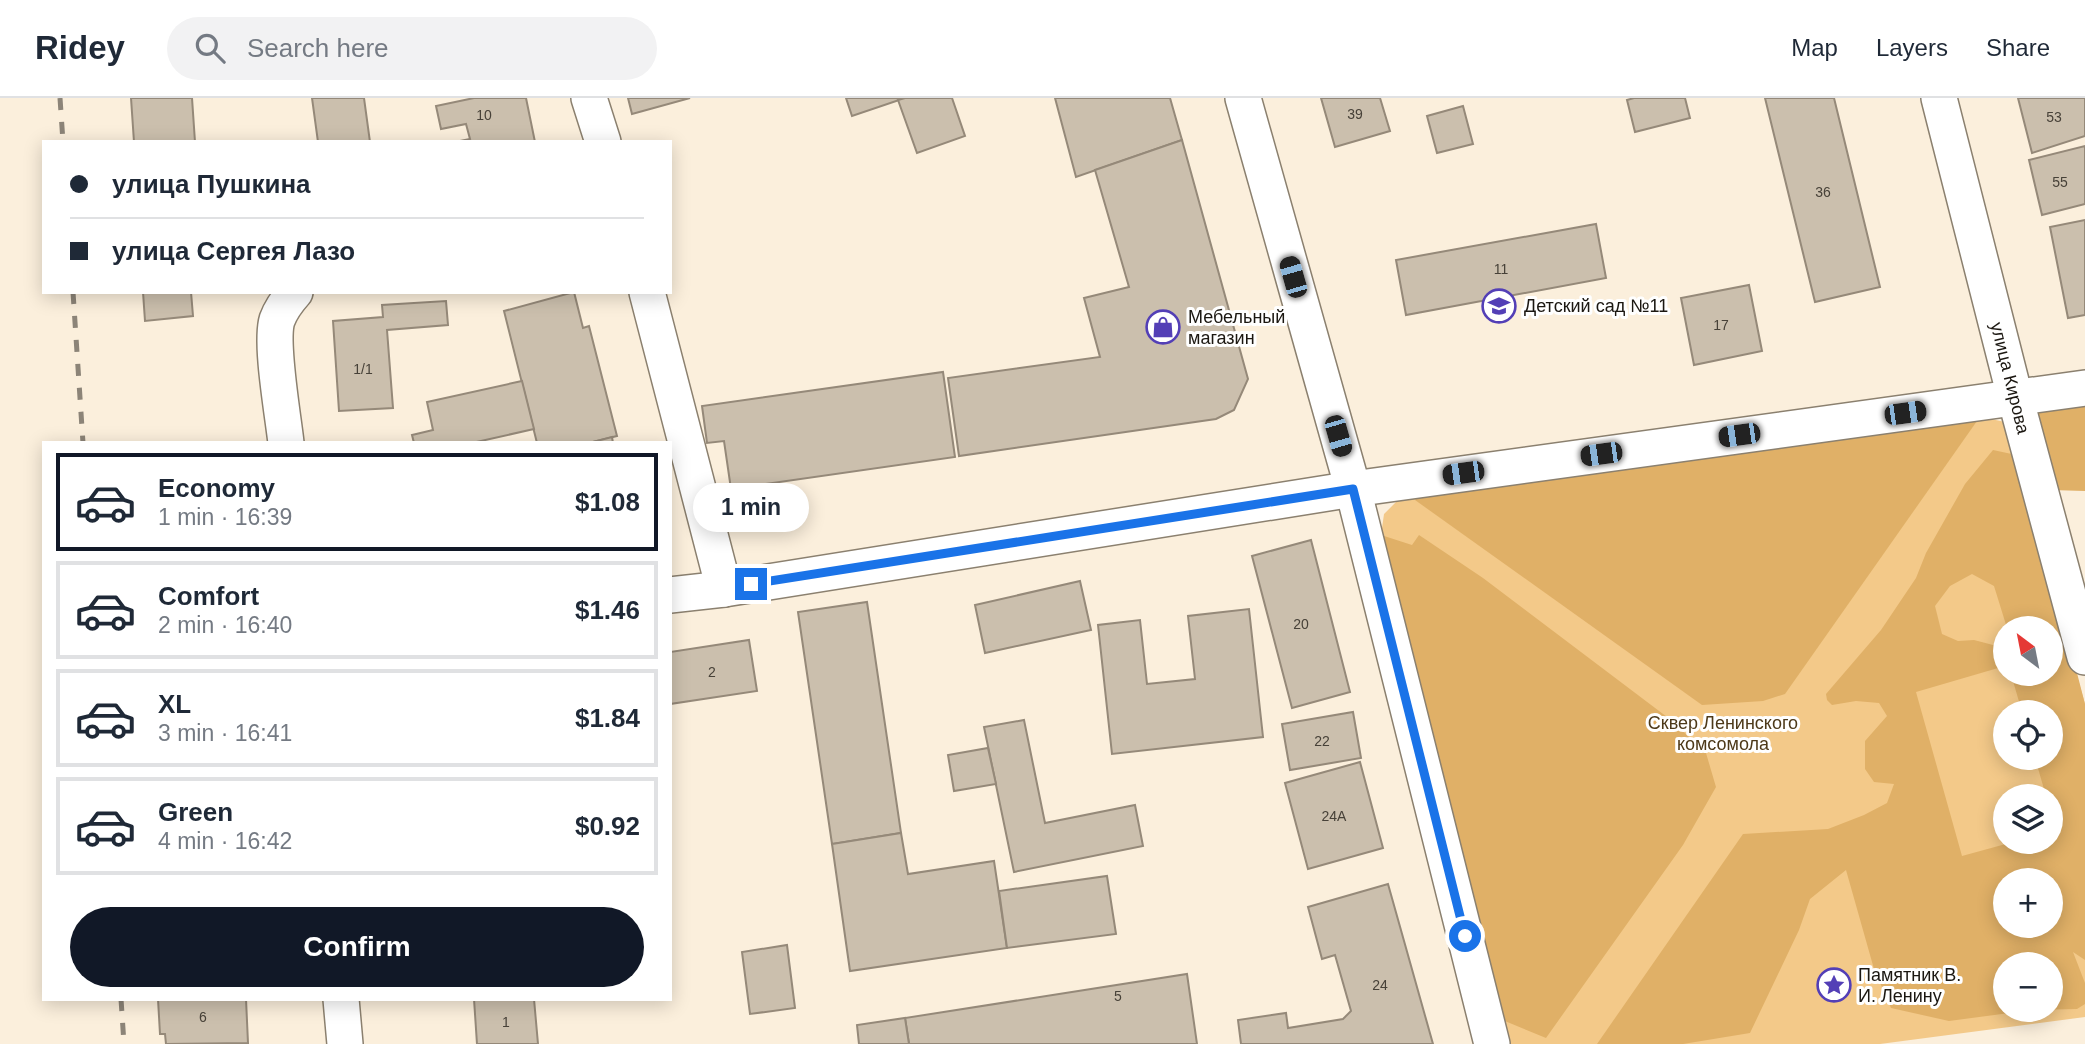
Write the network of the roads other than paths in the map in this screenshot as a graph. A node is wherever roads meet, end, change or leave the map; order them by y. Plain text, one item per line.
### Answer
1 (589, 98) edge
2 (1243, 98) edge
3 (1939, 98) edge
4 (602, 140) edge
5 (293, 294) edge
6 (647, 294) edge
7 (2085, 388) edge
8 (2015, 397) junction
9 (286, 441) edge
10 (1353, 489) junction
11 (724, 589) junction
12 (672, 595) edge
13 (2085, 657) edge
14 (341, 1001) edge
15 (345, 1044) edge
16 (1492, 1044) edge

1 - 4 street
2 - 10 street
3 - 8 street, улица Кирова
5 - 9 street
6 - 11 street
7 - 8 street
8 - 10 street
8 - 13 street, улица Кирова
10 - 11 street
10 - 16 street
11 - 12 street
14 - 15 street

